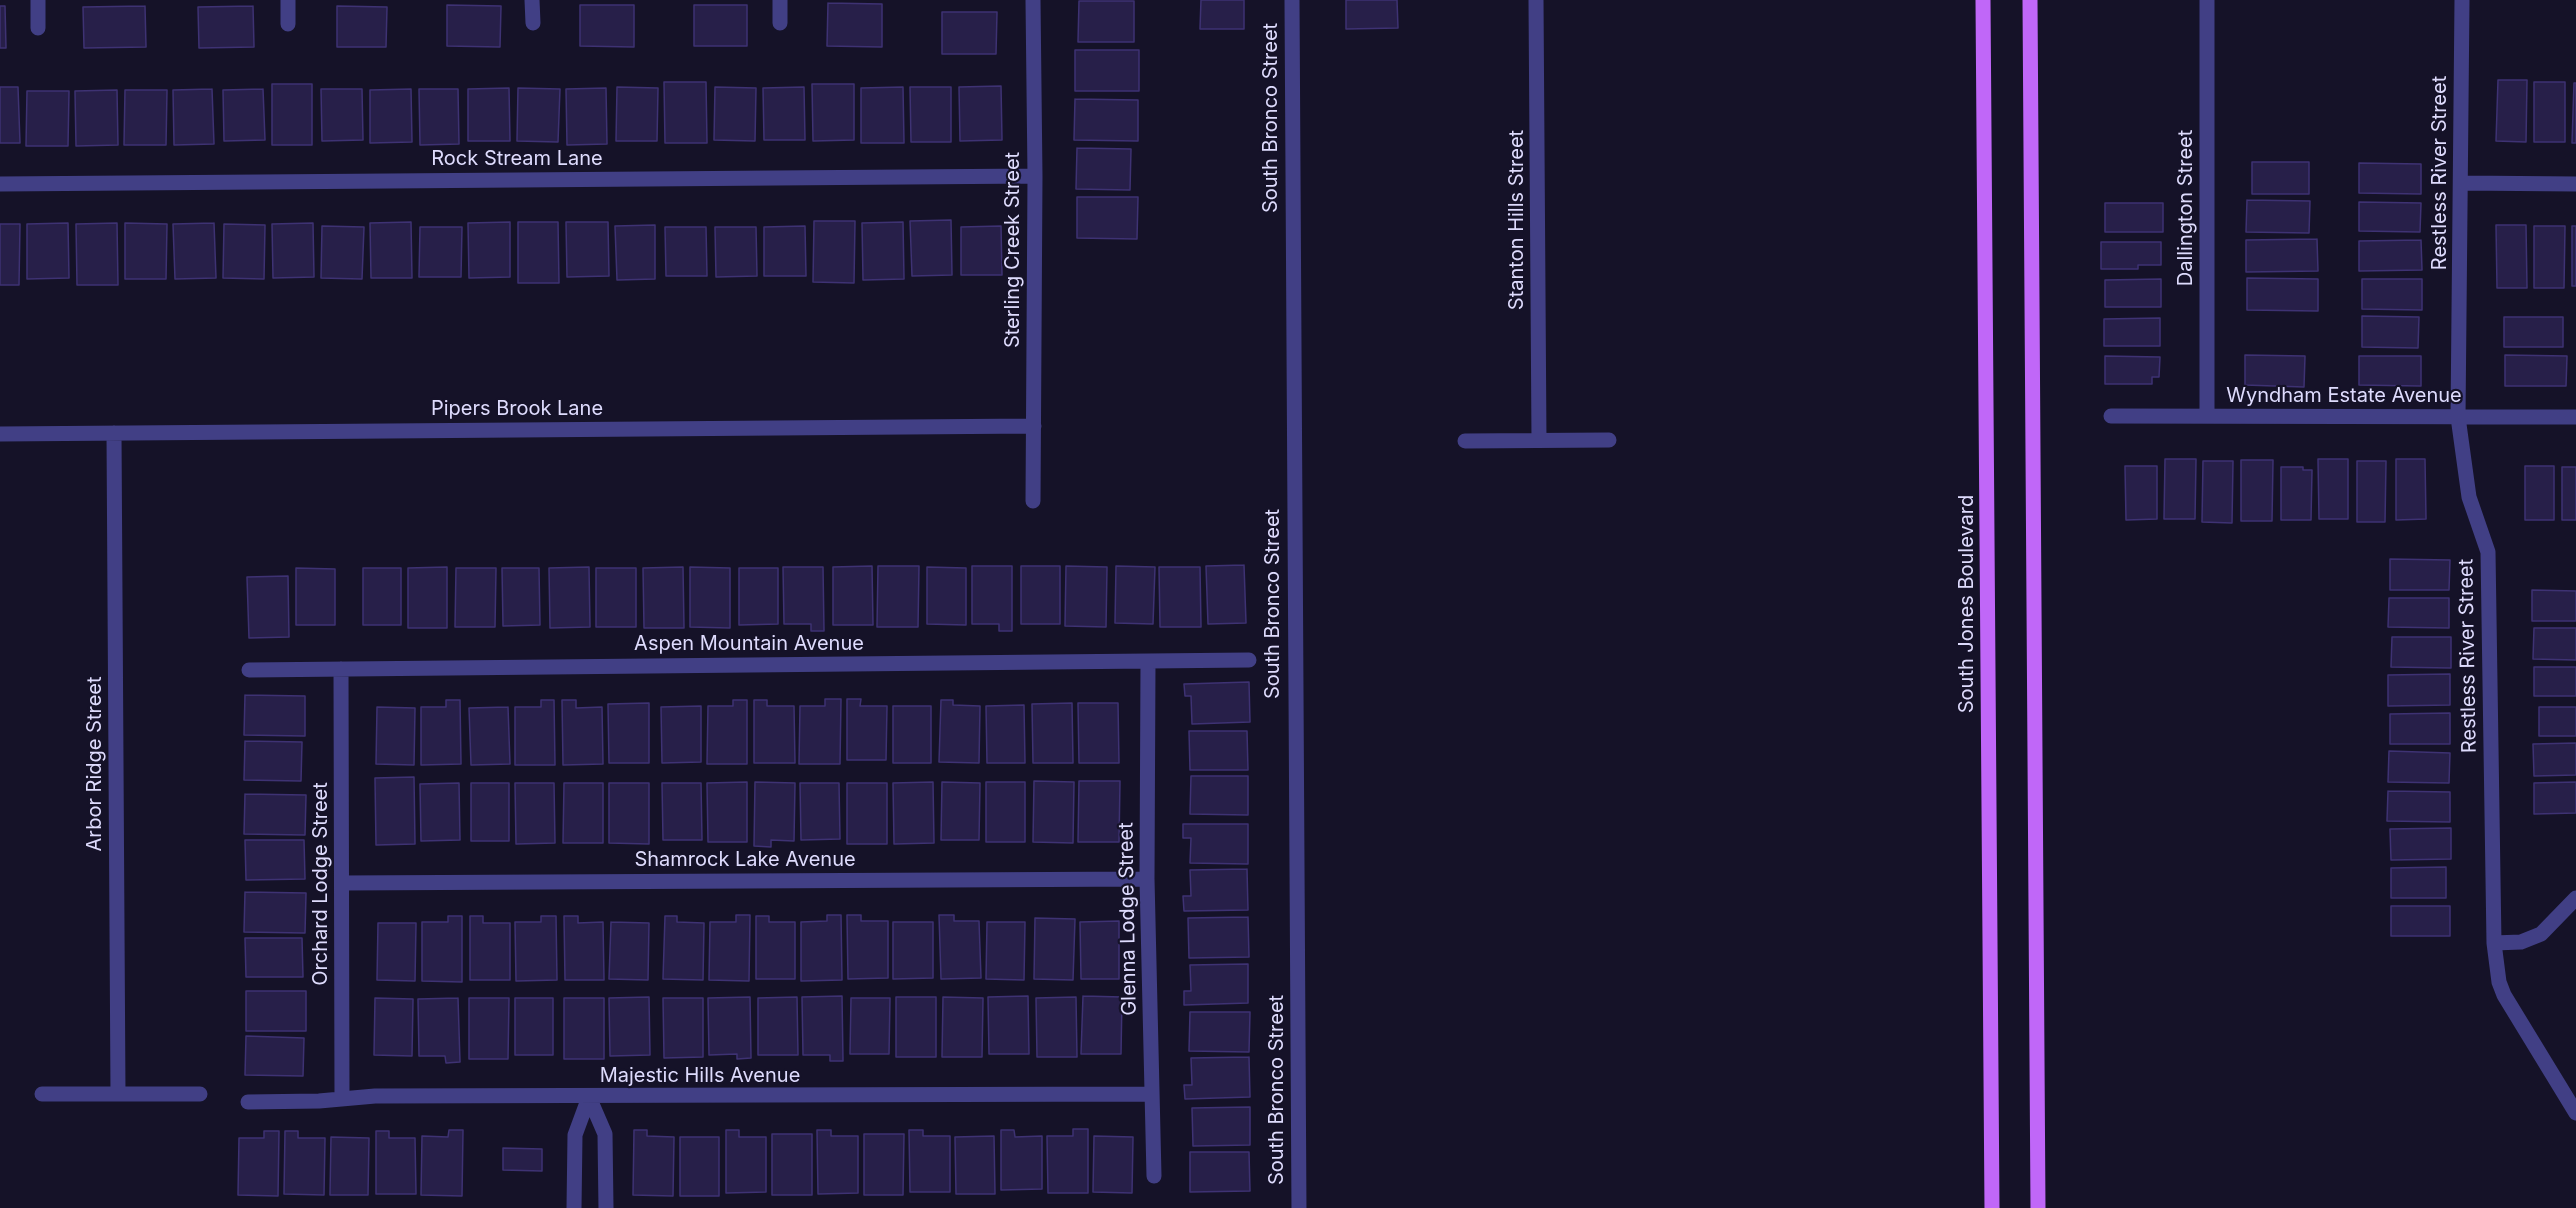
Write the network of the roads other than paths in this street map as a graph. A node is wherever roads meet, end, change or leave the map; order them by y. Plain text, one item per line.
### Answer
1 (38, 0) edge
2 (288, 0) edge
3 (532, 0) edge
4 (780, 0) edge
5 (1033, 0) edge
6 (1292, 0) edge
7 (1536, 0) edge
8 (1983, 0) edge
9 (2030, 0) edge
10 (2207, 0) edge
11 (2462, 0) edge
12 (533, 23) dead end
13 (780, 23) dead end
14 (288, 24) dead end
15 (38, 28) dead end
16 (1035, 176) junction
17 (2462, 183) junction
18 (0, 184) edge
19 (2576, 184) edge
20 (2111, 416) dead end
21 (2207, 416) junction
22 (2458, 417) junction
23 (2576, 417) edge
24 (1034, 426) junction
25 (114, 433) junction
26 (0, 434) edge
27 (1539, 440) junction
28 (1609, 440) dead end
29 (1465, 441) dead end
30 (1033, 501) dead end
31 (1249, 660) dead end
32 (1148, 662) junction
33 (341, 669) junction
34 (249, 670) dead end
35 (1147, 879) junction
36 (342, 883) junction
37 (2576, 898) edge
38 (2494, 943) junction
39 (42, 1094) dead end
40 (118, 1094) junction
41 (200, 1094) dead end
42 (1152, 1094) junction
43 (589, 1097) junction
44 (342, 1099) junction
45 (248, 1102) dead end
46 (2576, 1113) edge
47 (1154, 1176) dead end
48 (574, 1208) edge
49 (606, 1208) edge
50 (1299, 1208) edge
51 (1992, 1208) edge
52 (2038, 1208) edge

1 - 15 street
2 - 14 street
3 - 12 street
4 - 13 street
5 - 16 street, Sterling Creek Street
6 - 50 street, South Bronco Street
7 - 27 street, Stanton Hills Street
8 - 51 main road, South Jones Boulevard
9 - 52 main road
10 - 21 street, Dallington Street
11 - 17 street, Restless River Street
16 - 18 street, Rock Stream Lane
16 - 24 street, Sterling Creek Street
17 - 19 street
17 - 22 street, Restless River Street
20 - 21 street, Wyndham Estate Avenue
21 - 22 street, Wyndham Estate Avenue
22 - 23 street, Wyndham Estate Avenue
22 - 38 street, Restless River Street
24 - 25 street, Pipers Brook Lane
24 - 30 street, Sterling Creek Street
25 - 26 street, Pipers Brook Lane
25 - 40 street, Arbor Ridge Street
27 - 28 street
27 - 29 street
31 - 32 street, Aspen Mountain Avenue
32 - 33 street, Aspen Mountain Avenue
32 - 35 street, Glenna Lodge Street
33 - 34 street, Aspen Mountain Avenue
33 - 36 street, Orchard Lodge Street
35 - 36 street, Shamrock Lake Avenue
35 - 42 street, Glenna Lodge Street
36 - 44 street, Orchard Lodge Street
37 - 38 street
38 - 46 street, Restless River Street
39 - 40 street
40 - 41 street
42 - 43 street, Majestic Hills Avenue
42 - 47 street, Glenna Lodge Street
43 - 44 street, Majestic Hills Avenue
43 - 48 street
43 - 49 street
44 - 45 street, Majestic Hills Avenue

